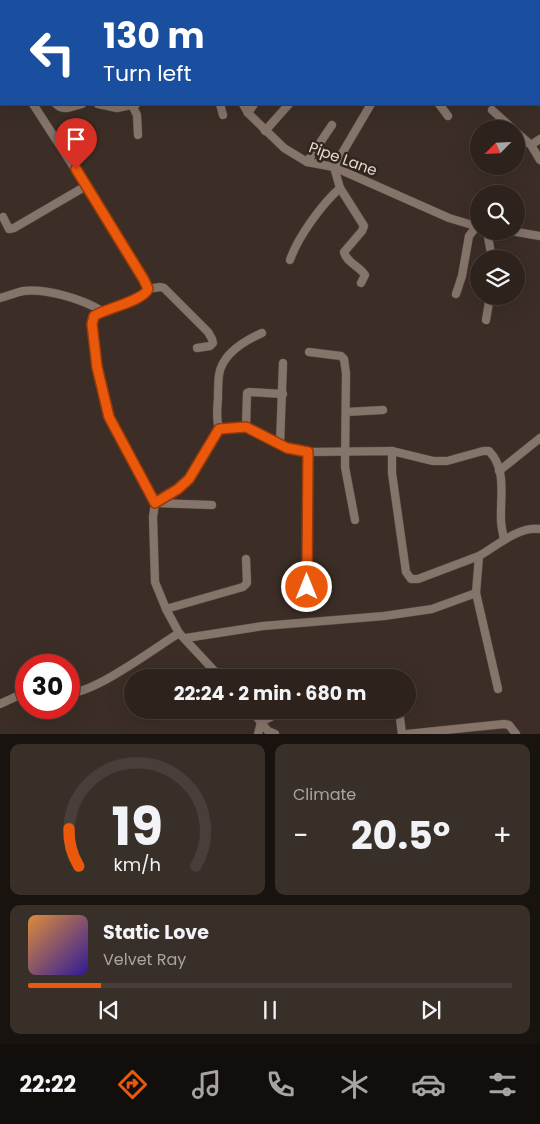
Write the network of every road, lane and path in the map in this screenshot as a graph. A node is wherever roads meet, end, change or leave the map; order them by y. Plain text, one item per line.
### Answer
1 (35, 105) edge
2 (57, 105) edge
3 (79, 105) edge
4 (103, 105) edge
5 (130, 105) edge
6 (134, 105) edge
7 (220, 105) edge
8 (244, 105) edge
9 (253, 105) edge
10 (288, 105) edge
11 (370, 105) edge
12 (440, 105) edge
13 (492, 110) dead end
14 (248, 113) junction
15 (223, 115) dead end
16 (448, 116) dead end
17 (503, 120) edge
18 (332, 125) dead end
19 (266, 131) junction
20 (138, 135) dead end
21 (540, 139) edge
22 (525, 140) edge
23 (531, 145) junction
24 (540, 160) edge
25 (307, 162) junction
26 (334, 167) junction
27 (86, 186) junction
28 (340, 188) junction
29 (3, 218) dead end
30 (470, 225) edge
31 (525, 233) edge
32 (470, 235) edge
33 (540, 236) edge
34 (290, 260) dead end
35 (361, 282) dead end
36 (148, 289) junction
37 (456, 294) dead end
38 (0, 298) edge
39 (488, 305) edge
40 (102, 311) junction
41 (486, 320) dead end
42 (262, 333) dead end
43 (198, 348) dead end
44 (309, 352) dead end
45 (284, 364) dead end
46 (283, 394) junction
47 (383, 410) dead end
48 (346, 412) junction
49 (246, 427) junction
50 (219, 429) junction
51 (540, 438) edge
52 (280, 444) junction
53 (346, 451) junction
54 (392, 451) junction
55 (308, 452) junction
56 (499, 472) junction
57 (155, 503) junction
58 (212, 505) dead end
59 (355, 520) dead end
60 (540, 529) edge
61 (504, 540) junction
62 (479, 556) junction
63 (246, 559) dead end
64 (307, 587) dead end
65 (476, 593) junction
66 (166, 609) junction
67 (182, 635) junction
68 (213, 669) edge
69 (498, 689) dead end
70 (80, 692) edge
71 (15, 697) edge
72 (0, 704) edge
73 (258, 719) edge
74 (267, 719) edge
75 (400, 719) edge
76 (261, 722) junction
77 (453, 732) edge
78 (258, 734) edge
79 (276, 734) edge
80 (402, 734) edge
81 (409, 734) edge
82 (516, 734) edge

1 - 27 street
2 - 3 street
4 - 5 street
6 - 20 street
7 - 15 street
8 - 14 street, Pipe Lane
9 - 14 street
10 - 19 street
11 - 26 street
12 - 16 street
13 - 17 street
14 - 19 street, Pipe Lane
18 - 25 street
19 - 25 street, Pipe Lane
21 - 23 street
22 - 23 street
23 - 24 street
25 - 26 street, Pipe Lane
26 - 28 street
26 - 30 street, Pipe Lane
27 - 29 street
27 - 36 street
28 - 34 street
28 - 35 street
31 - 33 street
32 - 37 street
36 - 40 street
36 - 43 street
38 - 40 street
39 - 41 street
40 - 57 street
42 - 50 street
44 - 48 street
45 - 46 street
46 - 49 street
46 - 52 street
47 - 48 street
48 - 53 street
49 - 50 street
49 - 52 street
50 - 57 street
51 - 56 street
52 - 55 street
53 - 54 street
53 - 55 street
53 - 59 street
54 - 56 street
54 - 62 street
55 - 64 street
56 - 61 street
57 - 58 street
57 - 66 street
60 - 61 street
61 - 62 street
62 - 65 street
63 - 66 street
65 - 67 street
65 - 69 street
66 - 67 street
67 - 68 street
67 - 70 street
71 - 72 street
73 - 76 street
74 - 76 street
75 - 80 street
76 - 78 street
76 - 79 street
77 - 81 street
77 - 82 street

